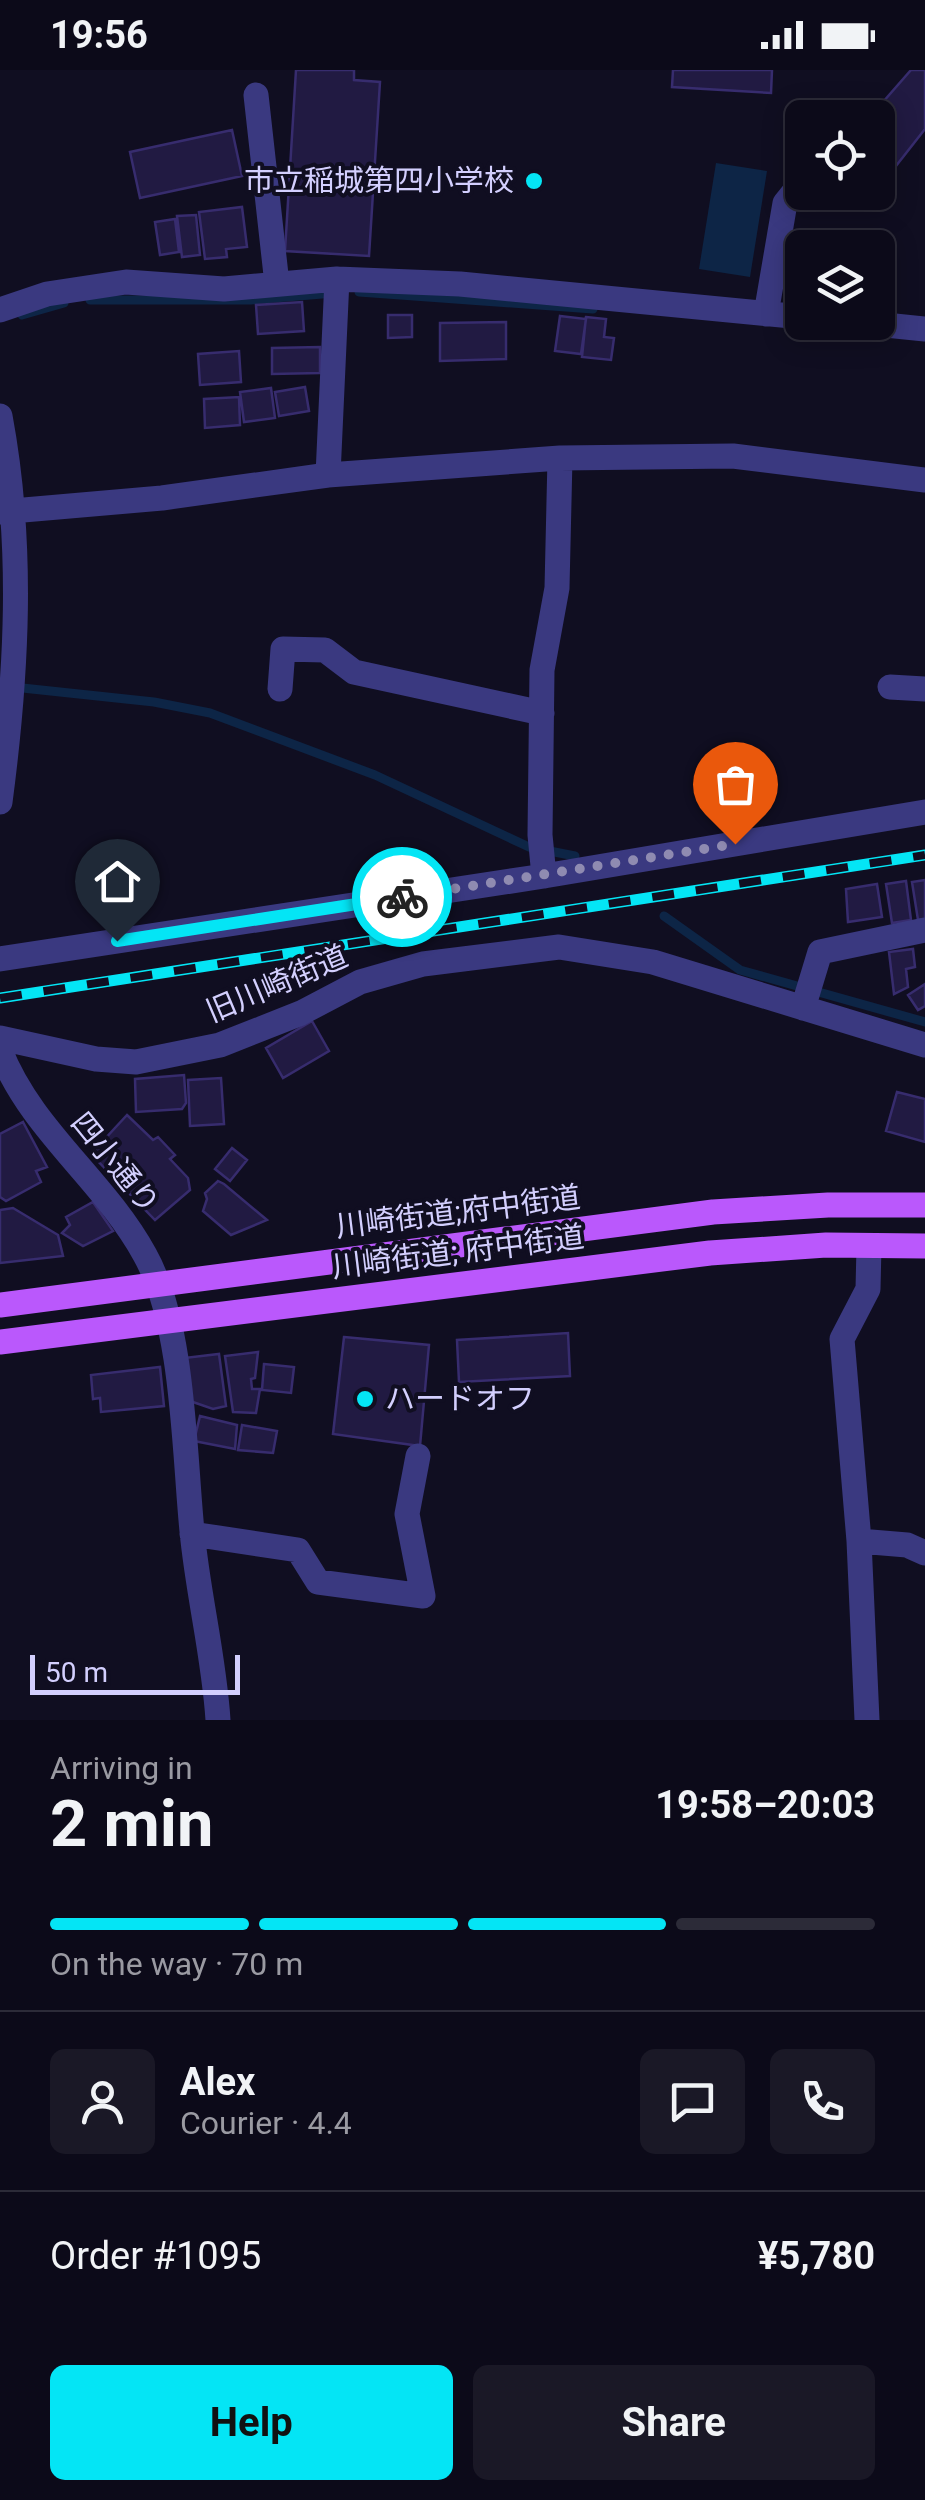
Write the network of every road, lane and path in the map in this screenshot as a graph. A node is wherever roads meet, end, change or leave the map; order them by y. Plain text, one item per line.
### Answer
1 (256, 95) dead end
2 (785, 203) edge
3 (337, 279) junction
4 (277, 284) junction
5 (0, 310) edge
6 (766, 314) junction
7 (785, 316) edge
8 (895, 326) edge
9 (925, 329) edge
10 (0, 416) edge
11 (560, 458) junction
12 (328, 475) junction
13 (925, 480) edge
14 (8, 511) edge
15 (890, 687) dead end
16 (280, 689) dead end
17 (925, 689) edge
18 (542, 713) junction
19 (2, 768) edge
20 (0, 802) edge
21 (925, 812) edge
22 (542, 856) junction
23 (925, 930) edge
24 (0, 958) edge
25 (802, 1008) junction
26 (0, 1038) edge
27 (925, 1045) edge
28 (0, 1050) edge
29 (925, 1205) edge
30 (869, 1246) junction
31 (925, 1246) edge
32 (159, 1284) junction
33 (0, 1305) edge
34 (168, 1320) junction
35 (0, 1342) edge
36 (418, 1456) dead end
37 (192, 1534) junction
38 (859, 1542) junction
39 (925, 1553) edge
40 (218, 1720) edge
41 (866, 1720) edge

1 - 4 street
2 - 6 street
3 - 4 street
3 - 6 street
3 - 12 street
4 - 5 street
6 - 7 street
8 - 9 street
10 - 14 street
11 - 12 street
11 - 13 street
11 - 18 street
12 - 14 street
14 - 19 street
15 - 17 street
16 - 18 street
18 - 22 street
19 - 20 street
21 - 22 street
22 - 24 street
23 - 25 street
25 - 26 street, 旧川崎街道
25 - 27 street, 旧川崎街道
28 - 32 street, 四小通り
29 - 32 main road, 川崎街道;府中街道
30 - 31 main road, 川崎街道; 府中街道
30 - 34 main road, 川崎街道; 府中街道
30 - 38 street
32 - 33 main road, 川崎街道;府中街道
32 - 34 street, 四小通り
34 - 35 main road, 川崎街道; 府中街道
34 - 37 street, 四小通り
36 - 37 street
37 - 40 street, 四小通り
38 - 39 street
38 - 41 street

